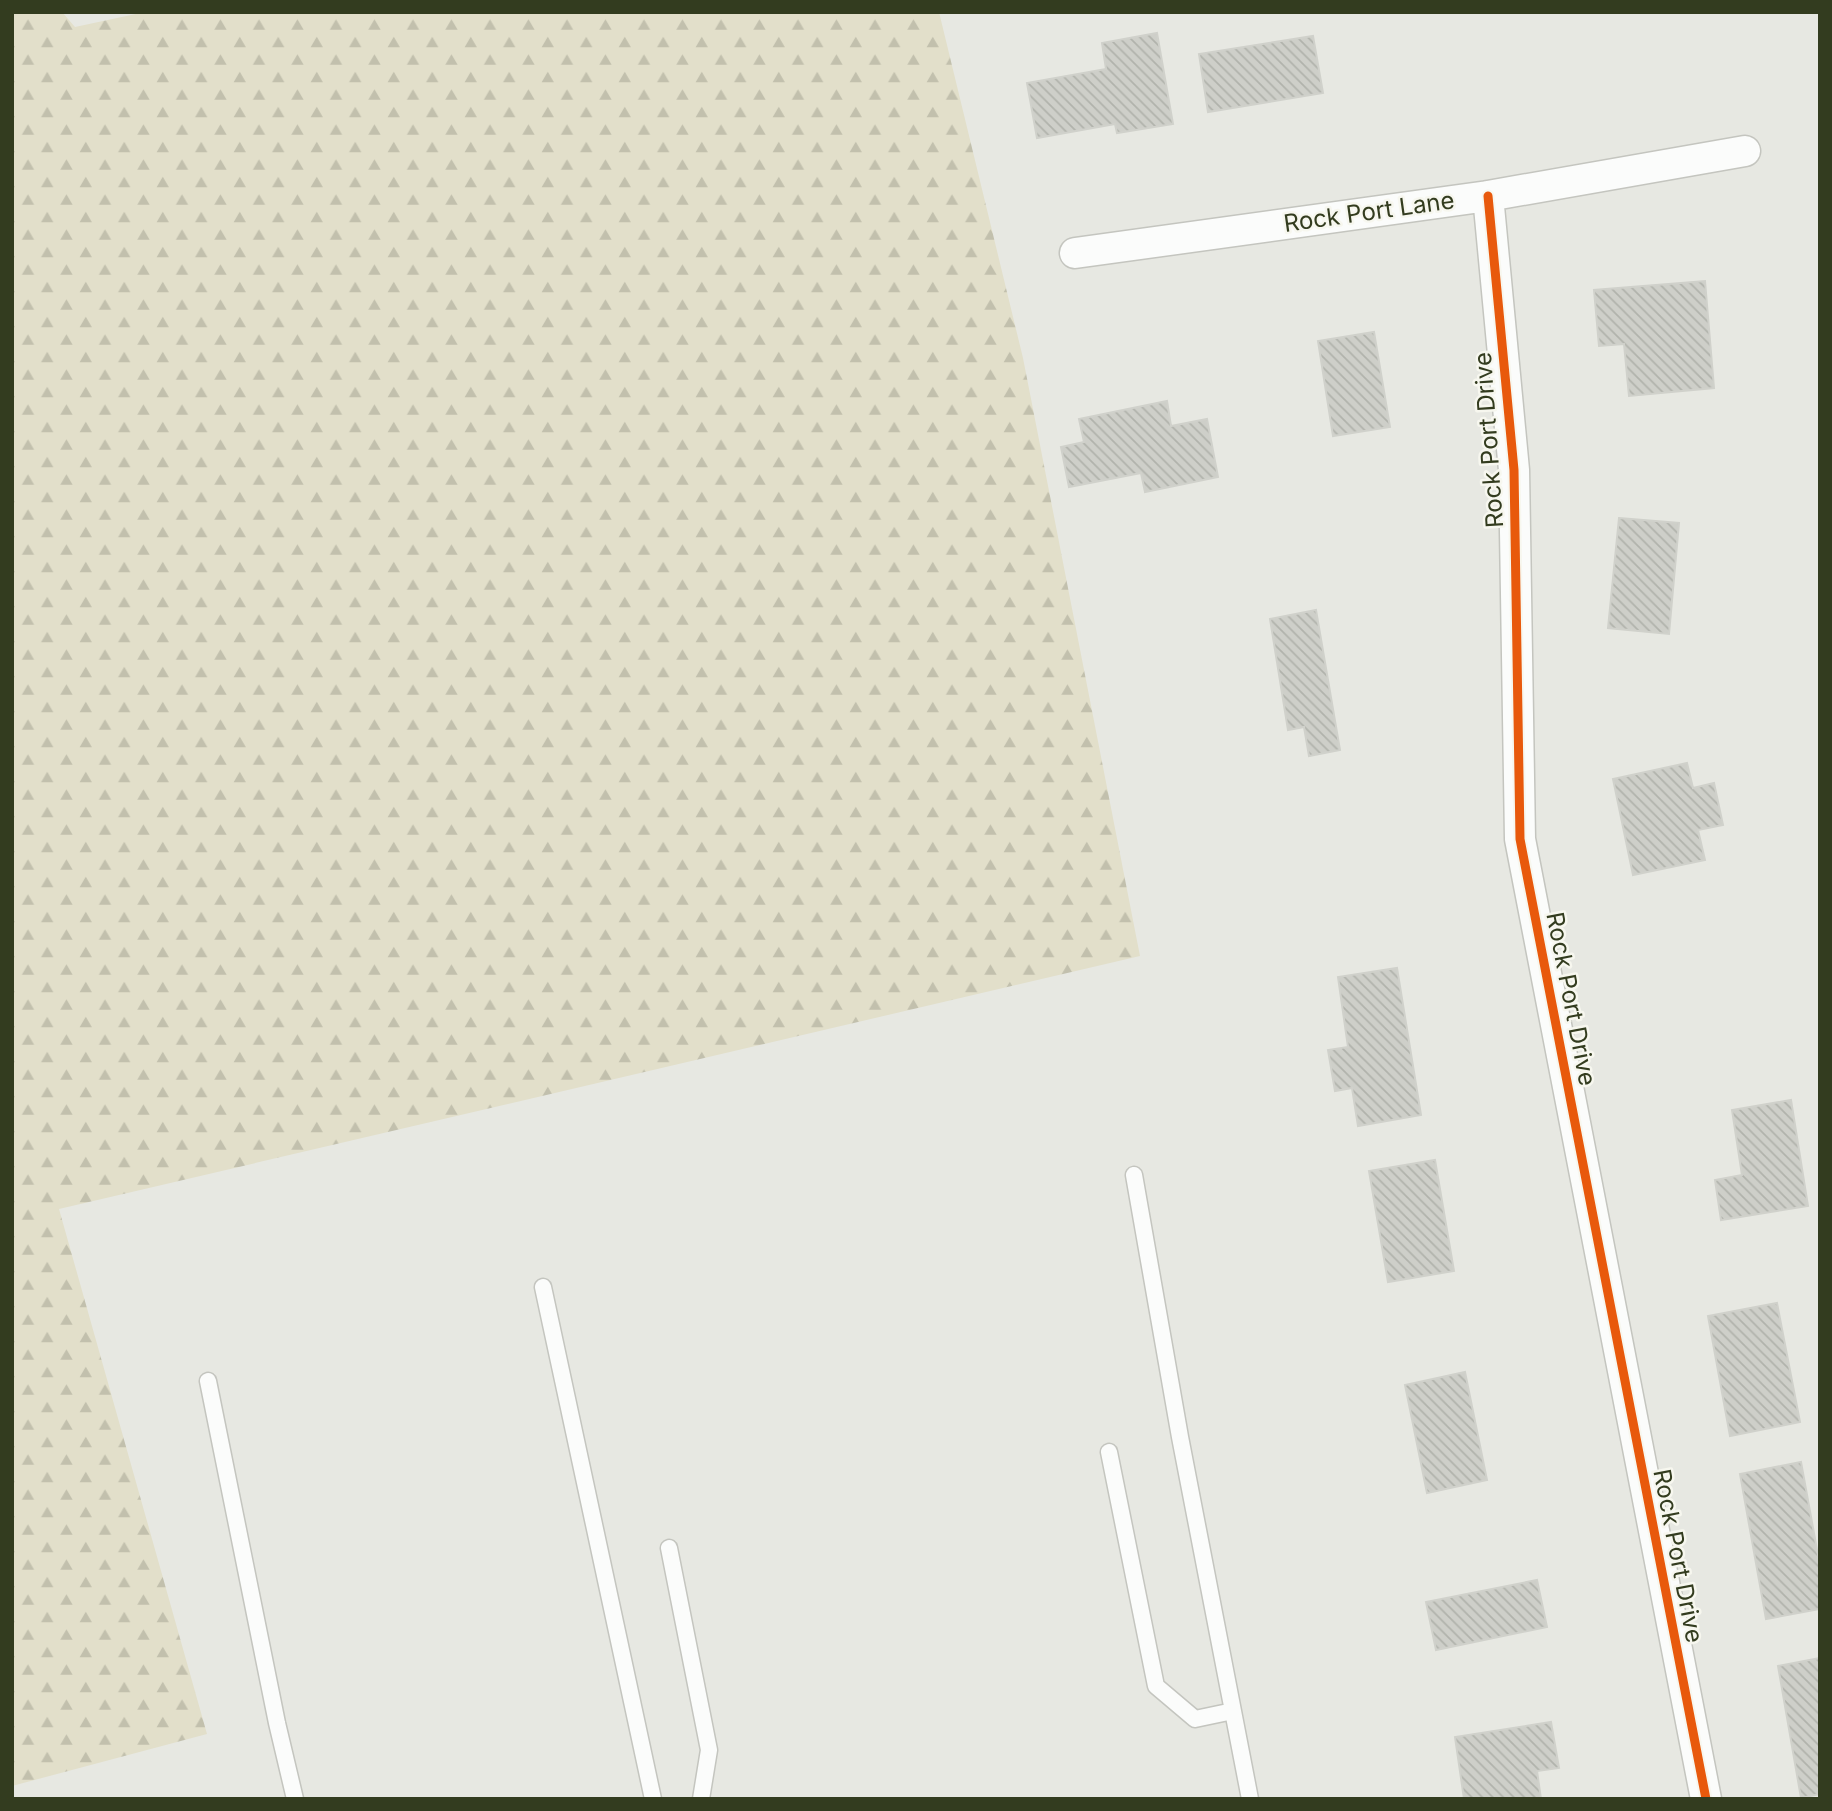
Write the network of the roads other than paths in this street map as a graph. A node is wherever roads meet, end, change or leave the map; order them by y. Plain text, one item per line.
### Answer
1 (1745, 150) dead end
2 (1488, 196) junction
3 (1075, 253) dead end
4 (1134, 1175) dead end
5 (543, 1287) dead end
6 (208, 1381) dead end
7 (1109, 1452) dead end
8 (669, 1548) dead end
9 (1233, 1711) junction
10 (295, 1799) edge
11 (653, 1799) edge
12 (701, 1799) edge
13 (1250, 1799) edge
14 (1706, 1799) edge

1 - 2 street, Rock Port Lane
2 - 3 street, Rock Port Lane
2 - 14 street, Rock Port Drive
4 - 9 lane
5 - 11 lane
6 - 10 lane
7 - 9 lane
8 - 12 lane
9 - 13 lane

